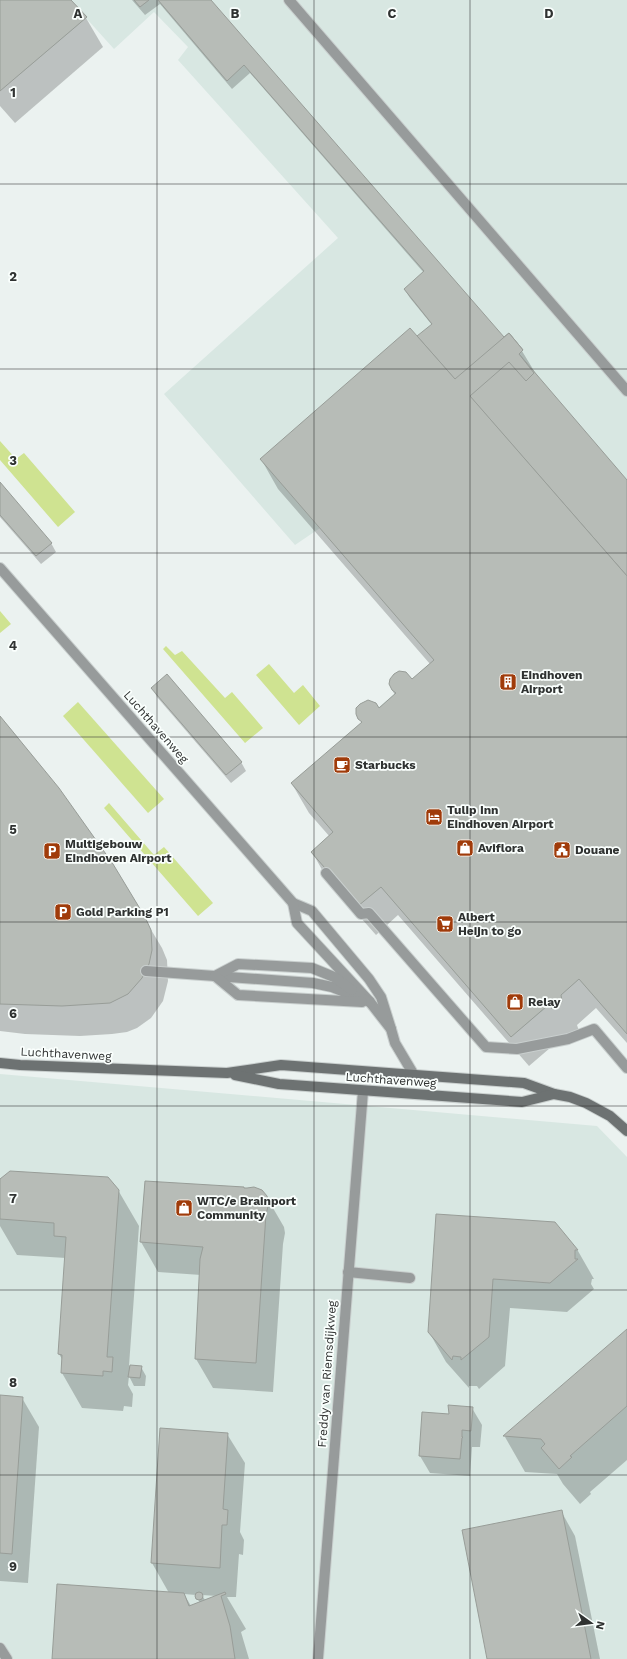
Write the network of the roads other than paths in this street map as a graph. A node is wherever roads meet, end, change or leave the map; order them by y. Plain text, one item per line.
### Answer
1 (289, 0) edge
2 (627, 391) edge
3 (0, 568) edge
4 (326, 873) dead end
5 (292, 903) junction
6 (146, 971) dead end
7 (215, 976) junction
8 (370, 1002) junction
9 (391, 1029) junction
10 (0, 1063) edge
11 (627, 1068) edge
12 (227, 1073) junction
13 (414, 1075) junction
14 (363, 1091) junction
15 (554, 1094) junction
16 (627, 1131) edge
17 (348, 1272) junction
18 (410, 1278) dead end
19 (0, 1648) edge
20 (7, 1659) edge
21 (318, 1659) edge

1 - 2 street
3 - 5 street, Luchthavenweg
4 - 11 street
5 - 8 street, Luchthavenweg
5 - 9 street, Luchthavenweg
6 - 7 street
7 - 8 street
7 - 8 street
7 - 8 street, Luchthavenweg
8 - 9 street, Luchthavenweg
9 - 13 street, Luchthavenweg
10 - 12 street, Luchthavenweg
12 - 13 street, Luchthavenweg
12 - 14 street, Luchthavenweg
13 - 15 street, Luchthavenweg
14 - 15 street, Luchthavenweg
14 - 17 street, Freddy van Riemsdijkweg
15 - 16 street, Luchthavenweg
17 - 18 street
17 - 21 street, Freddy van Riemsdijkweg
19 - 20 street

